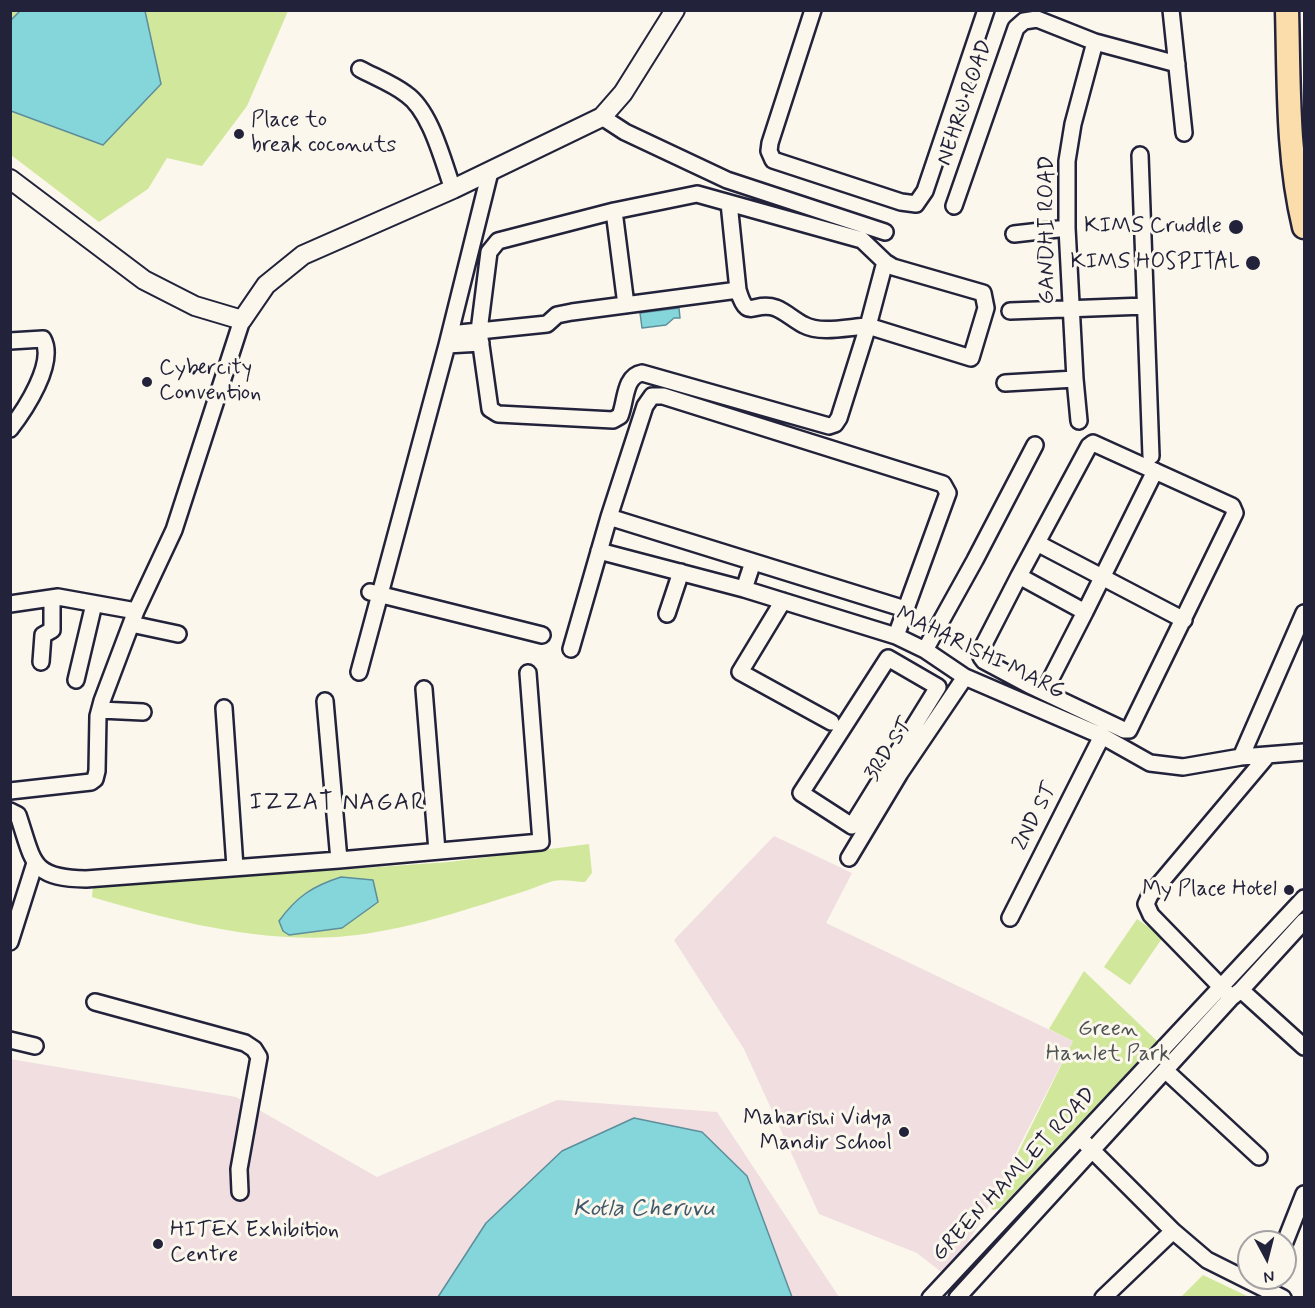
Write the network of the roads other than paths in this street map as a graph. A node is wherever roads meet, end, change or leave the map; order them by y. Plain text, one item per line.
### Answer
1 (675, 10) edge
2 (813, 10) edge
3 (986, 10) edge
4 (1171, 10) edge
5 (1287, 10) edge
6 (1095, 42) junction
7 (1177, 64) junction
8 (360, 69) dead end
9 (602, 117) junction
10 (1184, 133) dead end
11 (1140, 155) dead end
12 (490, 172) junction
13 (10, 179) edge
14 (453, 189) junction
15 (729, 202) junction
16 (954, 206) dead end
17 (614, 211) junction
18 (1305, 227) edge
19 (1067, 228) junction
20 (885, 232) dead end
21 (1014, 234) dead end
22 (885, 262) junction
23 (738, 290) junction
24 (626, 305) junction
25 (1145, 306) junction
26 (1071, 309) junction
27 (1010, 311) dead end
28 (242, 320) junction
29 (868, 326) junction
30 (480, 337) junction
31 (449, 340) junction
32 (10, 341) edge
33 (1075, 379) junction
34 (1005, 383) dead end
35 (1079, 421) dead end
36 (10, 429) edge
37 (1035, 446) dead end
38 (1151, 456) dead end
39 (1155, 471) junction
40 (609, 517) junction
41 (1037, 543) junction
42 (599, 551) junction
43 (753, 562) junction
44 (681, 572) junction
45 (1019, 576) junction
46 (1103, 577) junction
47 (744, 589) junction
48 (375, 593) junction
49 (52, 598) junction
50 (783, 601) junction
51 (10, 604) edge
52 (94, 604) junction
53 (905, 609) junction
54 (1086, 612) junction
55 (1305, 613) edge
56 (667, 614) dead end
57 (133, 617) junction
58 (1184, 620) junction
59 (178, 634) dead end
60 (542, 635) dead end
61 (896, 636) junction
62 (571, 649) dead end
63 (925, 650) junction
64 (41, 662) dead end
65 (360, 672) dead end
66 (528, 673) dead end
67 (965, 677) junction
68 (76, 680) dead end
69 (1029, 685) junction
70 (424, 689) dead end
71 (1050, 695) junction
72 (325, 701) dead end
73 (1023, 701) junction
74 (224, 708) dead end
75 (100, 710) junction
76 (143, 712) dead end
77 (1048, 712) junction
78 (831, 722) dead end
79 (1102, 736) junction
80 (1305, 752) edge
81 (1268, 755) junction
82 (1241, 757) junction
83 (897, 766) junction
84 (10, 791) edge
85 (10, 811) edge
86 (437, 851) junction
87 (852, 854) dead end
88 (339, 860) junction
89 (35, 863) junction
90 (235, 867) junction
91 (1305, 898) edge
92 (1010, 918) dead end
93 (1305, 921) edge
94 (10, 942) edge
95 (1231, 991) junction
96 (95, 1002) dead end
97 (10, 1040) edge
98 (35, 1046) dead end
99 (1305, 1047) edge
100 (1165, 1070) junction
101 (1086, 1144) junction
102 (1259, 1157) dead end
103 (240, 1192) dead end
104 (1305, 1194) edge
105 (1290, 1230) edge
106 (1173, 1232) junction
107 (1237, 1272) edge
108 (930, 1298) edge
109 (957, 1298) edge
110 (1103, 1298) edge

1 - 9 street
2 - 3 street
4 - 7 street
5 - 18 main road
6 - 7 street, NEHRU ROAD
6 - 16 street, NEHRU ROAD
6 - 19 street, GANDHI ROAD
7 - 10 street
8 - 14 street
9 - 12 street
9 - 20 street
11 - 25 street
12 - 14 street
12 - 31 street
13 - 28 street
14 - 28 street
15 - 17 street
15 - 22 street
15 - 23 street
17 - 24 street
17 - 30 street
19 - 21 street
19 - 26 street, GANDHI ROAD
22 - 29 street
22 - 29 street
23 - 24 street
23 - 29 street
24 - 30 street
25 - 26 street
25 - 38 street
26 - 27 street
26 - 33 street, GANDHI ROAD
28 - 57 street
29 - 30 street
30 - 31 street
31 - 48 street
32 - 36 street
33 - 34 street
33 - 35 street, GANDHI ROAD
37 - 63 street
39 - 41 street
39 - 46 street
39 - 58 street
40 - 42 street
40 - 43 street
40 - 53 street
41 - 45 street
41 - 46 street
42 - 44 street, MAHARISHI MARG
42 - 62 street
43 - 47 street
43 - 53 street
44 - 47 street, MAHARISHI MARG
44 - 56 street
45 - 54 street
45 - 69 street
46 - 54 street
46 - 58 street
47 - 50 street, MAHARISHI MARG
48 - 60 street
48 - 65 street
49 - 51 street
49 - 52 street
49 - 64 street
50 - 61 street, MAHARISHI MARG
50 - 78 street
52 - 57 street
52 - 68 street
53 - 61 street
54 - 71 street
55 - 82 street
57 - 59 street
57 - 75 street
58 - 71 street
61 - 63 street, MAHARISHI MARG
63 - 67 street, MAHARISHI MARG
66 - 86 street
67 - 73 street, MAHARISHI MARG
67 - 83 street, 3RD ST
69 - 71 street
69 - 73 street
70 - 86 street
71 - 77 street
72 - 88 street
73 - 77 street, MAHARISHI MARG
74 - 90 street
75 - 76 street
75 - 84 street
77 - 79 street, MAHARISHI MARG
79 - 82 street, MAHARISHI MARG
79 - 92 street, 2ND ST
80 - 81 street, MAHARISHI MARG
81 - 82 street, MAHARISHI MARG
81 - 95 street
83 - 83 street
83 - 87 street, 3RD ST
85 - 89 street
86 - 88 street
88 - 90 street
89 - 90 street
89 - 94 street
91 - 95 street, GREEN HAMLET ROAD
93 - 95 street, GREEN HAMLET ROAD
95 - 99 street
95 - 100 street, GREEN HAMLET ROAD
95 - 101 street, GREEN HAMLET ROAD
96 - 103 street
97 - 98 street
100 - 101 street, GREEN HAMLET ROAD
100 - 102 street
101 - 106 street
101 - 108 street, GREEN HAMLET ROAD
101 - 109 street, GREEN HAMLET ROAD
104 - 105 street
106 - 107 street
106 - 110 street

